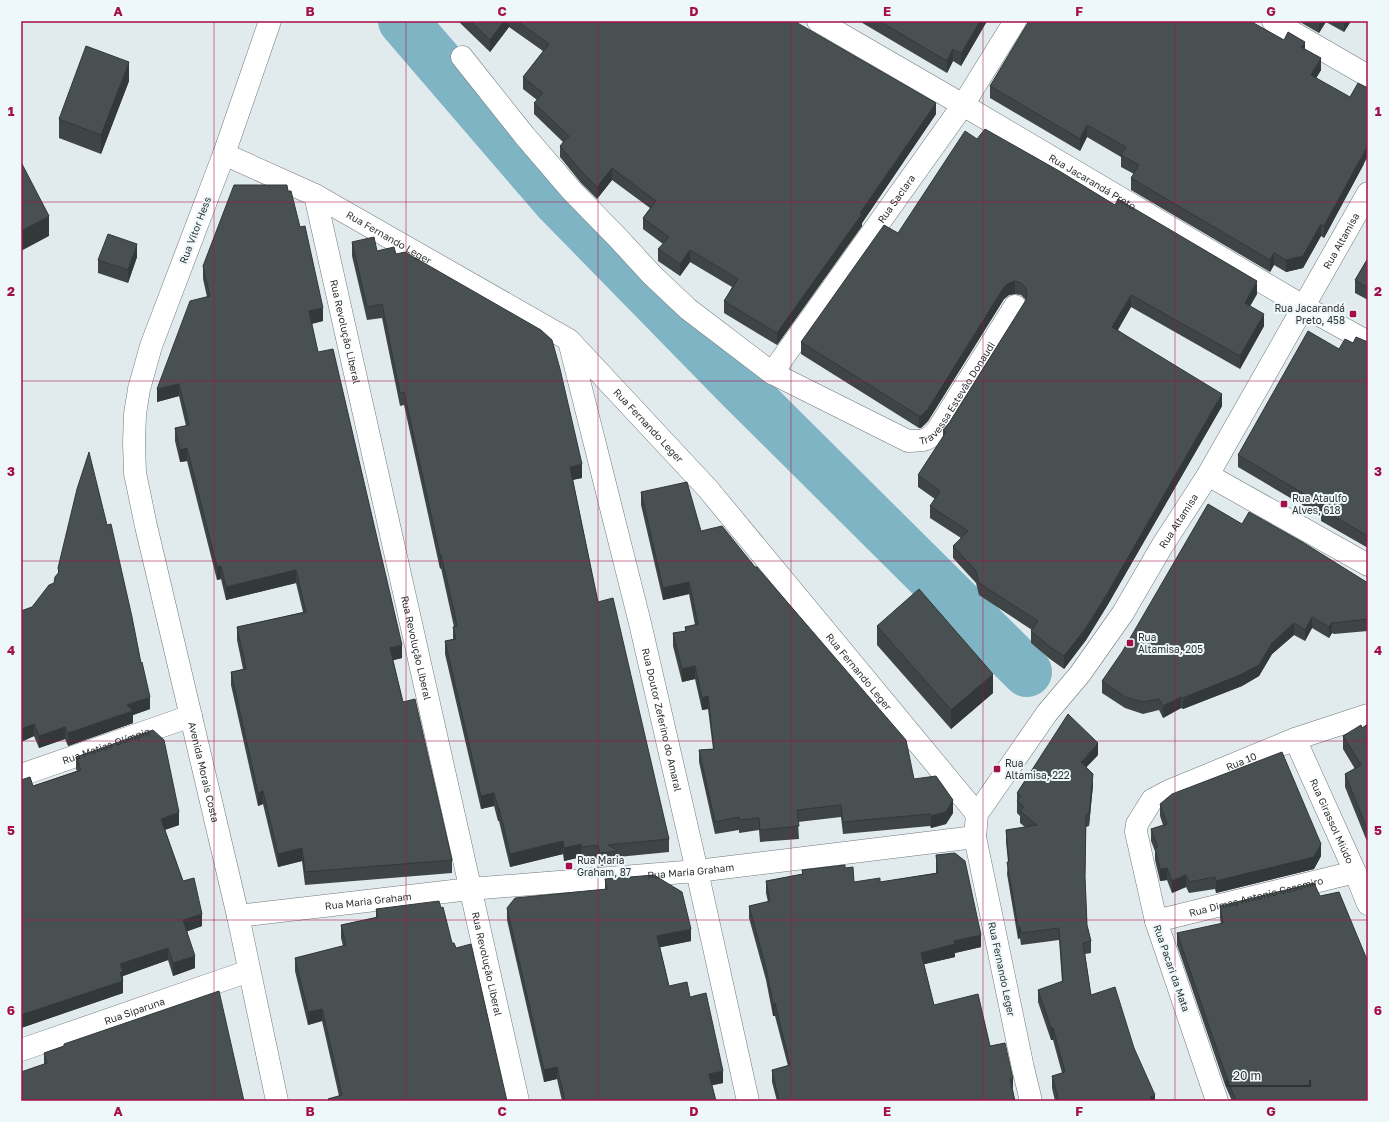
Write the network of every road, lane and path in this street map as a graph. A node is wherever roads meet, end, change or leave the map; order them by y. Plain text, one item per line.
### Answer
1 (270, 21) edge
2 (818, 21) edge
3 (1015, 21) edge
4 (1273, 21) edge
5 (462, 56) dead end
6 (1368, 76) edge
7 (963, 105) junction
8 (224, 154) junction
9 (1368, 193) edge
10 (315, 195) junction
11 (1015, 306) dead end
12 (1303, 306) junction
13 (569, 340) junction
14 (1368, 342) edge
15 (772, 373) junction
16 (134, 443) joint
17 (1208, 475) junction
18 (1368, 565) edge
19 (191, 716) junction
20 (1368, 716) edge
21 (1295, 739) junction
22 (21, 774) edge
23 (977, 814) junction
24 (1136, 832) joint
25 (975, 837) junction
26 (697, 871) junction
27 (1355, 872) junction
28 (470, 889) junction
29 (1368, 904) edge
30 (238, 916) junction
31 (1156, 921) junction
32 (249, 971) junction
33 (21, 1050) edge
34 (276, 1101) edge
35 (518, 1101) edge
36 (748, 1101) edge
37 (1031, 1101) edge
38 (1218, 1101) edge

1 - 8 street, Rua Vitor Hess
2 - 7 street, Rua Jacarandá Preto
3 - 7 street, Rua Saclara
4 - 6 street
5 - 15 street, Travessa Estevão Donaudi
7 - 12 street, Rua Jacarandá Preto
7 - 15 street, Rua Saclara
8 - 10 street, Rua Fernando Leger
8 - 16 street, Rua Vitor Hess
9 - 12 street, Rua Altamisa
10 - 13 street, Rua Fernando Leger
10 - 28 street, Rua Revolução Liberal
11 - 15 street, Travessa Estevão Donaudi
12 - 14 street, Rua Jacarandá Preto
12 - 17 street, Rua Altamisa
13 - 23 street, Rua Fernando Leger
13 - 26 street, Rua Doutor Zeferino do Amaral
16 - 19 street, Avenida Morais Costa
17 - 18 street
17 - 23 street, Rua Altamisa
19 - 22 street, Rua Matias Olímpio
19 - 30 street, Avenida Morais Costa
20 - 21 street, Rua 10
21 - 24 street, Rua 10
21 - 27 street, Rua Girassol Miúdo
23 - 25 street, Rua Altamisa
24 - 31 street, Rua Pacari da Mata
25 - 26 street, Rua Maria Graham
25 - 37 street, Rua Fernando Leger
26 - 28 street, Rua Maria Graham
26 - 36 street, Rua Doutor Zeferino do Amaral
27 - 29 street, Rua Girassol Miúdo
27 - 31 street, Rua Dimas Antonio Casemiro
28 - 30 street, Rua Maria Graham
28 - 35 street, Rua Revolução Liberal
30 - 32 street, Avenida Morais Costa
31 - 38 street, Rua Pacari da Mata
32 - 33 street, Rua Siparuna
32 - 34 street, Avenida Morais Costa

